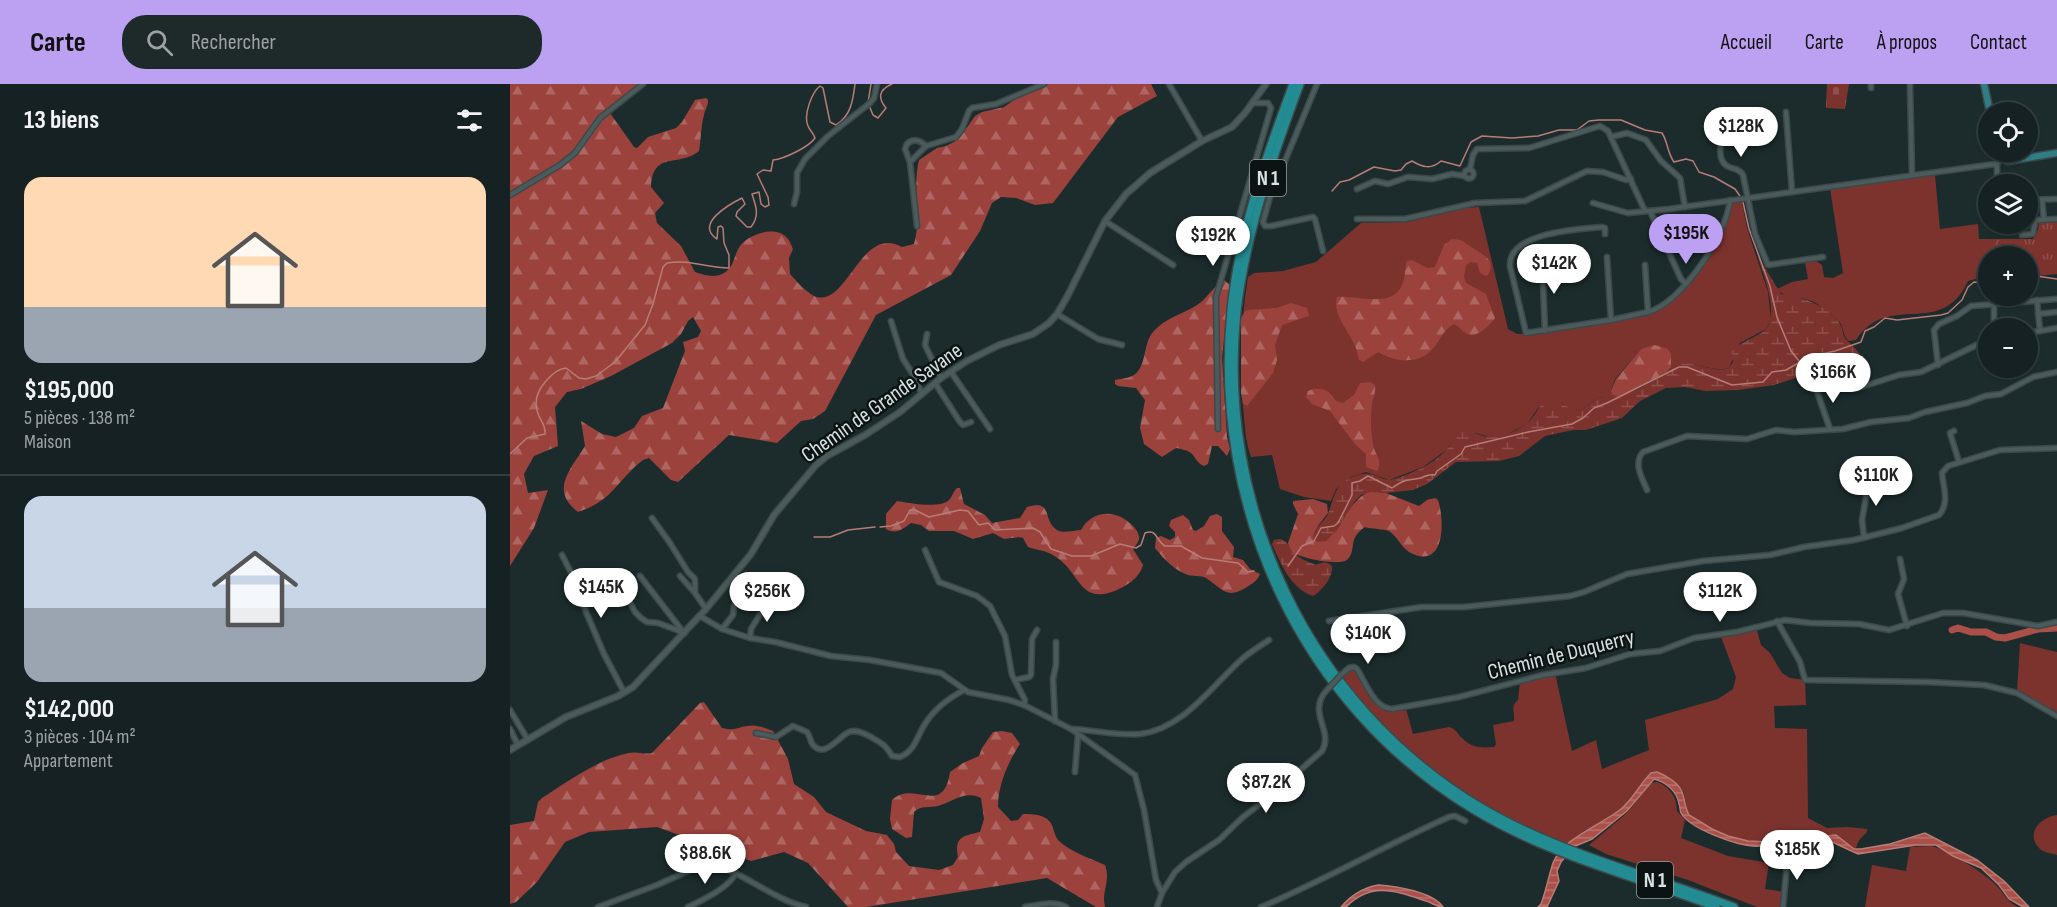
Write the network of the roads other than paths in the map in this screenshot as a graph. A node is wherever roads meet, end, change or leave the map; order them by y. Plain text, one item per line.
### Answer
1 (643, 84) edge
2 (877, 84) edge
3 (1044, 84) edge
4 (1169, 84) edge
5 (1266, 84) edge
6 (1293, 84) edge
7 (1300, 84) edge
8 (1317, 84) edge
9 (1911, 84) edge
10 (1984, 84) edge
11 (1988, 102) edge
12 (1252, 103) junction
13 (1786, 112) dead end
14 (1726, 119) dead end
15 (1611, 137) junction
16 (1202, 141) junction
17 (926, 146) junction
18 (2057, 153) edge
19 (2038, 157) edge
20 (910, 162) junction
21 (1994, 162) edge
22 (1470, 169) junction
23 (1912, 175) junction
24 (1465, 176) junction
25 (1631, 180) junction
26 (1357, 189) dead end
27 (1792, 192) junction
28 (510, 195) edge
29 (1748, 198) junction
30 (2057, 199) edge
31 (1730, 200) junction
32 (2038, 200) edge
33 (2042, 200) junction
34 (1593, 203) dead end
35 (794, 204) dead end
36 (1685, 207) junction
37 (1648, 211) junction
38 (1357, 219) dead end
39 (2057, 219) edge
40 (2044, 220) junction
41 (1105, 221) junction
42 (917, 226) dead end
43 (1605, 234) dead end
44 (2022, 235) dead end
45 (1323, 251) dead end
46 (1608, 257) dead end
47 (1822, 257) dead end
48 (1542, 260) dead end
49 (1173, 265) dead end
50 (1645, 265) dead end
51 (1685, 283) junction
52 (2057, 299) edge
53 (2038, 300) edge
54 (1978, 305) edge
55 (2037, 306) edge
56 (1648, 312) junction
57 (2057, 312) edge
58 (1057, 314) junction
59 (2038, 314) junction
60 (1611, 320) junction
61 (891, 321) dead end
62 (2057, 328) edge
63 (1545, 331) junction
64 (2040, 331) joint
65 (927, 334) dead end
66 (1122, 345) dead end
67 (1978, 345) edge
68 (1938, 365) junction
69 (951, 372) junction
70 (2057, 372) edge
71 (941, 378) junction
72 (935, 383) junction
73 (1815, 386) dead end
74 (1858, 388) dead end
75 (922, 394) junction
76 (970, 422) dead end
77 (990, 429) dead end
78 (1218, 429) dead end
79 (1830, 429) junction
80 (1954, 430) dead end
81 (2057, 448) edge
82 (1959, 462) junction
83 (1870, 476) dead end
84 (1647, 490) dead end
85 (652, 518) dead end
86 (1864, 537) junction
87 (925, 550) dead end
88 (562, 555) dead end
89 (1900, 559) dead end
90 (640, 576) dead end
91 (680, 576) dead end
92 (622, 587) dead end
93 (695, 592) junction
94 (768, 601) dead end
95 (734, 606) dead end
96 (706, 609) junction
97 (700, 616) junction
98 (1329, 621) dead end
99 (1778, 621) junction
100 (2057, 622) edge
101 (1907, 626) junction
102 (722, 629) junction
103 (1037, 630) dead end
104 (685, 633) junction
105 (750, 638) junction
106 (1269, 640) dead end
107 (1056, 642) dead end
108 (1015, 680) junction
109 (964, 690) junction
110 (624, 692) junction
111 (1024, 705) junction
112 (510, 710) edge
113 (2057, 716) edge
114 (1055, 721) junction
115 (510, 729) edge
116 (1071, 729) junction
117 (756, 733) dead end
118 (1078, 735) junction
119 (528, 740) junction
120 (518, 746) junction
121 (510, 750) edge
122 (1075, 772) dead end
123 (1465, 821) dead end
124 (1558, 849) junction
125 (1788, 853) dead end
126 (1573, 855) junction
127 (735, 874) junction
128 (1162, 893) junction
129 (598, 907) edge
130 (688, 907) edge
131 (806, 907) edge
132 (1025, 907) edge
133 (1066, 907) edge
134 (1157, 907) edge
135 (1261, 907) edge
136 (1716, 907) edge
137 (1734, 907) edge
138 (1783, 907) edge

1 - 28 street
2 - 35 street
3 - 17 street
4 - 16 street
5 - 12 street, Chemin de Grande Savane
6 - 124 highway, N 1
7 - 124 highway, N 1
8 - 45 street
9 - 23 street
10 - 11 main road
12 - 16 street, Chemin de Grande Savane
12 - 78 street
13 - 27 street
14 - 29 street
15 - 22 street
15 - 25 street
15 - 36 street
16 - 41 street, Chemin de Grande Savane
17 - 20 street
17 - 20 street
18 - 19 main road
20 - 42 street
21 - 23 street
22 - 24 street
22 - 24 street
23 - 27 street
24 - 26 street
25 - 37 street
25 - 38 street
27 - 29 street
29 - 31 street
29 - 47 street
30 - 33 street
31 - 36 street
31 - 51 street
32 - 33 street
33 - 40 street
34 - 37 street
36 - 37 street
37 - 51 street
39 - 40 street
40 - 44 street
41 - 49 street
41 - 58 street, Chemin de Grande Savane
43 - 63 street
46 - 60 street
48 - 63 street
50 - 56 street
51 - 56 street
52 - 53 street
54 - 68 street
55 - 59 street
56 - 60 street
57 - 59 street
58 - 66 street
58 - 69 street, Chemin de Grande Savane
59 - 64 street
60 - 63 street
61 - 75 street
62 - 64 street
65 - 71 street
67 - 68 street
68 - 74 street
69 - 71 street, Chemin de Grande Savane
69 - 77 street
70 - 79 street
71 - 72 street, Chemin de Grande Savane
72 - 75 street, Chemin de Grande Savane
72 - 76 street
73 - 79 street
75 - 96 street, Chemin de Grande Savane
79 - 84 street
80 - 82 street
81 - 82 street
82 - 86 street
83 - 86 street
85 - 93 street
86 - 98 street
87 - 108 street
88 - 110 street
89 - 101 street
90 - 104 street
91 - 93 street
92 - 104 street
93 - 96 street
94 - 105 street
95 - 102 street
96 - 97 street, Chemin de Grande Savane
97 - 102 street
97 - 104 street, Chemin de Grande Savane
99 - 101 street, Chemin de Duquerry
99 - 113 street
99 - 128 street, Chemin de Duquerry, bridge
100 - 101 street, Chemin de Duquerry
102 - 105 street
103 - 108 street
104 - 110 street, Chemin de Grande Savane
105 - 109 street
106 - 116 street
107 - 114 street
108 - 111 street
109 - 111 street
109 - 117 street
110 - 119 street, Chemin de Grande Savane
111 - 114 street
112 - 119 street
114 - 116 street
115 - 120 street
116 - 118 street
118 - 122 street
118 - 128 street
119 - 120 street, Chemin de Grande Savane
120 - 121 street, Chemin de Grande Savane
123 - 135 street
124 - 126 highway, N 1
125 - 138 street
126 - 136 highway, N 1
126 - 137 highway, N 1
127 - 129 street
127 - 130 street
127 - 131 street
128 - 134 street
132 - 133 street

